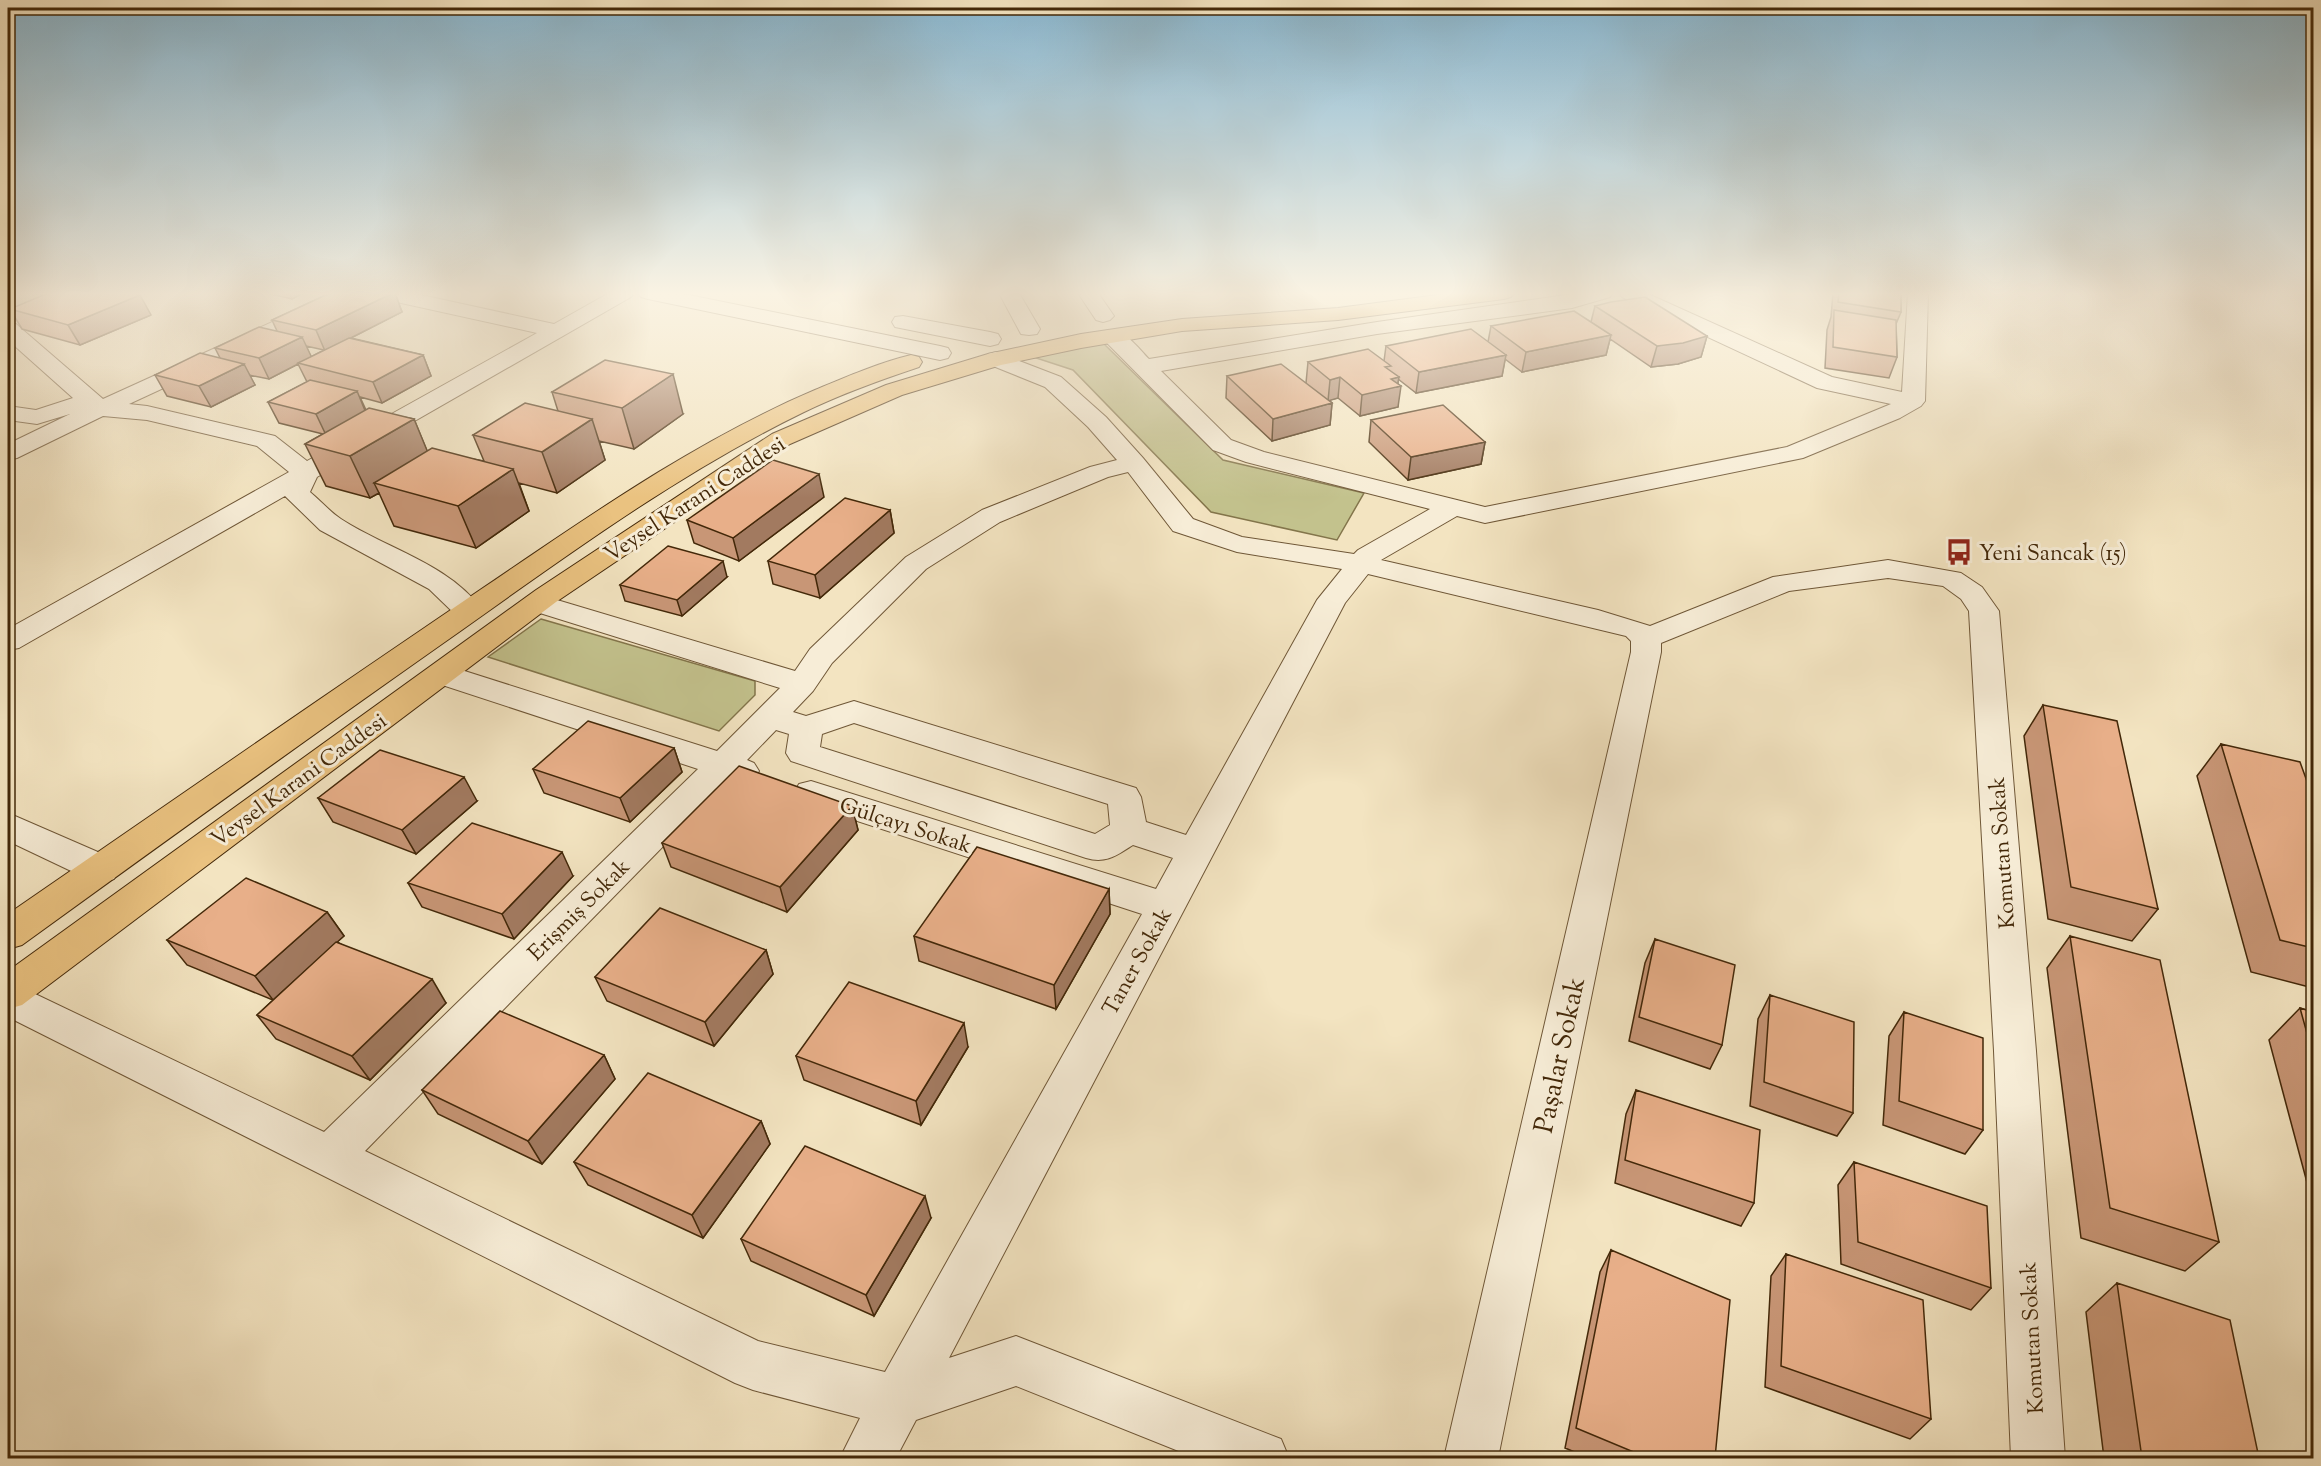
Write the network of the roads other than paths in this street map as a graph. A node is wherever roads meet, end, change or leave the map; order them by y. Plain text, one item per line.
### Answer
1 (51, 361) edge
2 (194, 361) edge
3 (503, 361) edge
4 (911, 361) edge
5 (963, 361) edge
6 (1016, 361) edge
7 (1139, 361) edge
8 (1177, 361) edge
9 (1778, 361) edge
10 (1914, 361) edge
11 (1144, 367) junction
12 (1913, 401) junction
13 (95, 404) junction
14 (8, 413) edge
15 (8, 453) edge
16 (1134, 463) junction
17 (306, 473) junction
18 (1453, 507) junction
19 (1361, 564) junction
20 (537, 603) junction
21 (468, 611) junction
22 (8, 642) edge
23 (1646, 645) junction
24 (811, 670) junction
25 (441, 674) junction
26 (770, 716) junction
27 (806, 728) junction
28 (723, 765) junction
29 (8, 826) edge
30 (1129, 830) junction
31 (1196, 852) junction
32 (101, 869) junction
33 (1166, 907) junction
34 (8, 934) edge
35 (8, 995) edge
36 (330, 1156) junction
37 (896, 1401) junction
38 (867, 1458) edge
39 (1263, 1458) edge
40 (1471, 1458) edge
41 (2038, 1458) edge

1 - 13 street
2 - 13 street
3 - 17 street
4 - 21 main road, Veysel Karani Caddesi
5 - 20 main road, Veysel Karani Caddesi
6 - 16 street
7 - 11 street
8 - 11 street
9 - 12 street
10 - 12 street
11 - 18 street
12 - 18 street
13 - 14 street
13 - 15 street
13 - 17 street
16 - 19 street
16 - 24 street, Erişmiş Sokak
17 - 21 street
17 - 22 street
18 - 19 street, Taner Sokak
19 - 23 street
19 - 31 street, Taner Sokak
20 - 24 street
20 - 25 main road, Veysel Karani Caddesi
21 - 32 main road, Veysel Karani Caddesi
23 - 40 street, Paşalar Sokak
23 - 41 street, Komutan Sokak
24 - 26 street, Erişmiş Sokak
25 - 28 street, Gülçayı Sokak
25 - 35 main road, Veysel Karani Caddesi
26 - 27 street
26 - 28 street, Erişmiş Sokak
27 - 30 street
27 - 30 street
28 - 33 street, Gülçayı Sokak
28 - 36 street, Erişmiş Sokak
29 - 32 street
30 - 31 street
31 - 33 street, Taner Sokak
32 - 34 main road, Veysel Karani Caddesi
33 - 37 street, Taner Sokak
35 - 36 street
36 - 37 street
37 - 38 street, Taner Sokak
37 - 39 street

